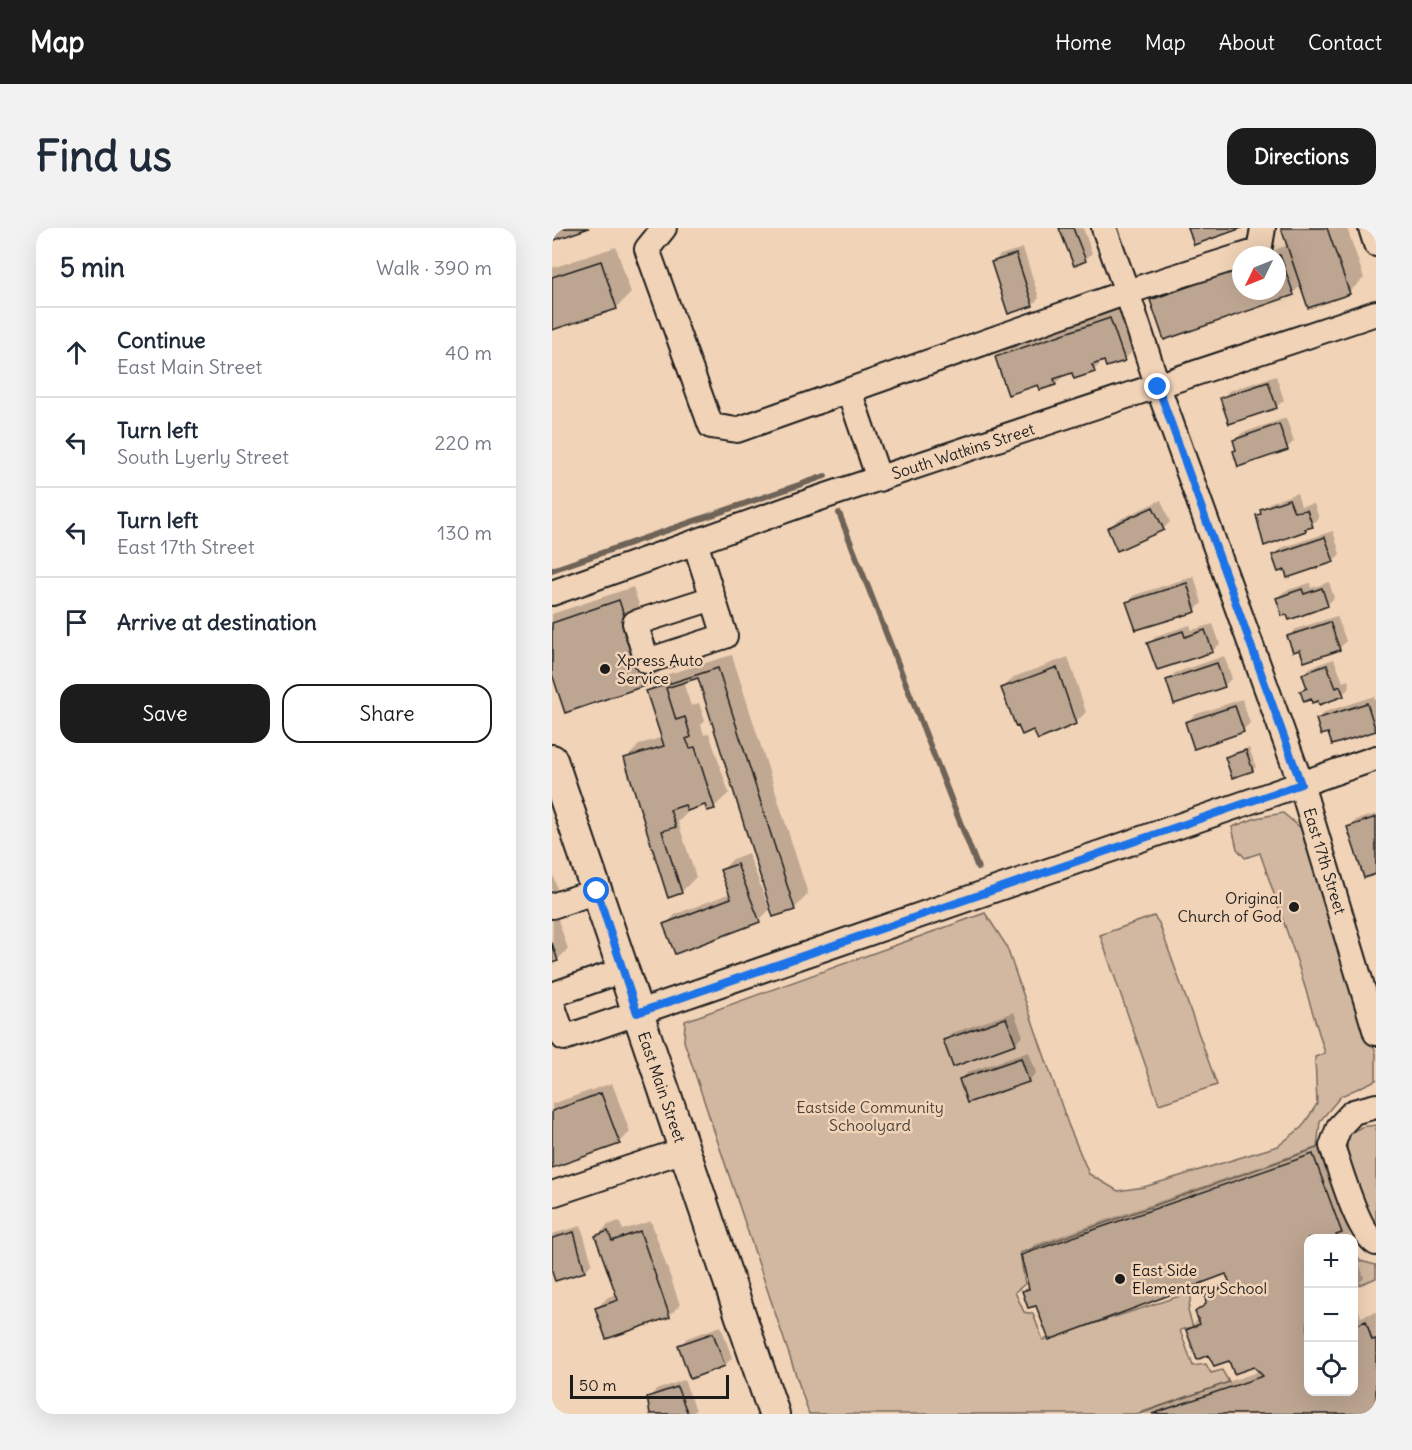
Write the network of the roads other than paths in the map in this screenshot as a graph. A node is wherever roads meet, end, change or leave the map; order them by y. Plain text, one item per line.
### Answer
1 (664, 228) edge
2 (1104, 228) edge
3 (1263, 228) edge
4 (1371, 228) edge
5 (1376, 244) edge
6 (1260, 246) edge
7 (1232, 259) edge
8 (1127, 292) junction
9 (1376, 313) edge
10 (1158, 387) junction
11 (849, 391) junction
12 (879, 478) junction
13 (695, 542) junction
14 (552, 593) edge
15 (713, 598) dead end
16 (1376, 758) edge
17 (552, 760) edge
18 (1301, 784) junction
19 (597, 891) junction
20 (552, 906) edge
21 (623, 970) junction
22 (552, 995) edge
23 (552, 1004) edge
24 (637, 1013) junction
25 (1376, 1033) edge
26 (1376, 1106) edge
27 (684, 1150) junction
28 (552, 1194) edge
29 (1376, 1243) edge
30 (774, 1414) edge

1 - 11 street
2 - 8 street, East 17th Street
3 - 6 street
4 - 5 street
7 - 8 street
8 - 10 street, East 17th Street
8 - 11 street
9 - 10 street, South Watkins Street
10 - 12 street, South Watkins Street
10 - 18 street, East 17th Street
11 - 12 street
12 - 13 street, South Watkins Street
13 - 14 street, South Watkins Street
13 - 15 street
16 - 18 street
17 - 19 main road, East Main Street
18 - 24 street
18 - 25 street, East 17th Street
19 - 20 street
19 - 21 main road, East Main Street
21 - 22 street
21 - 24 main road, East Main Street
23 - 24 street
24 - 27 main road, East Main Street
26 - 29 street
27 - 28 street
27 - 30 main road, East Main Street

